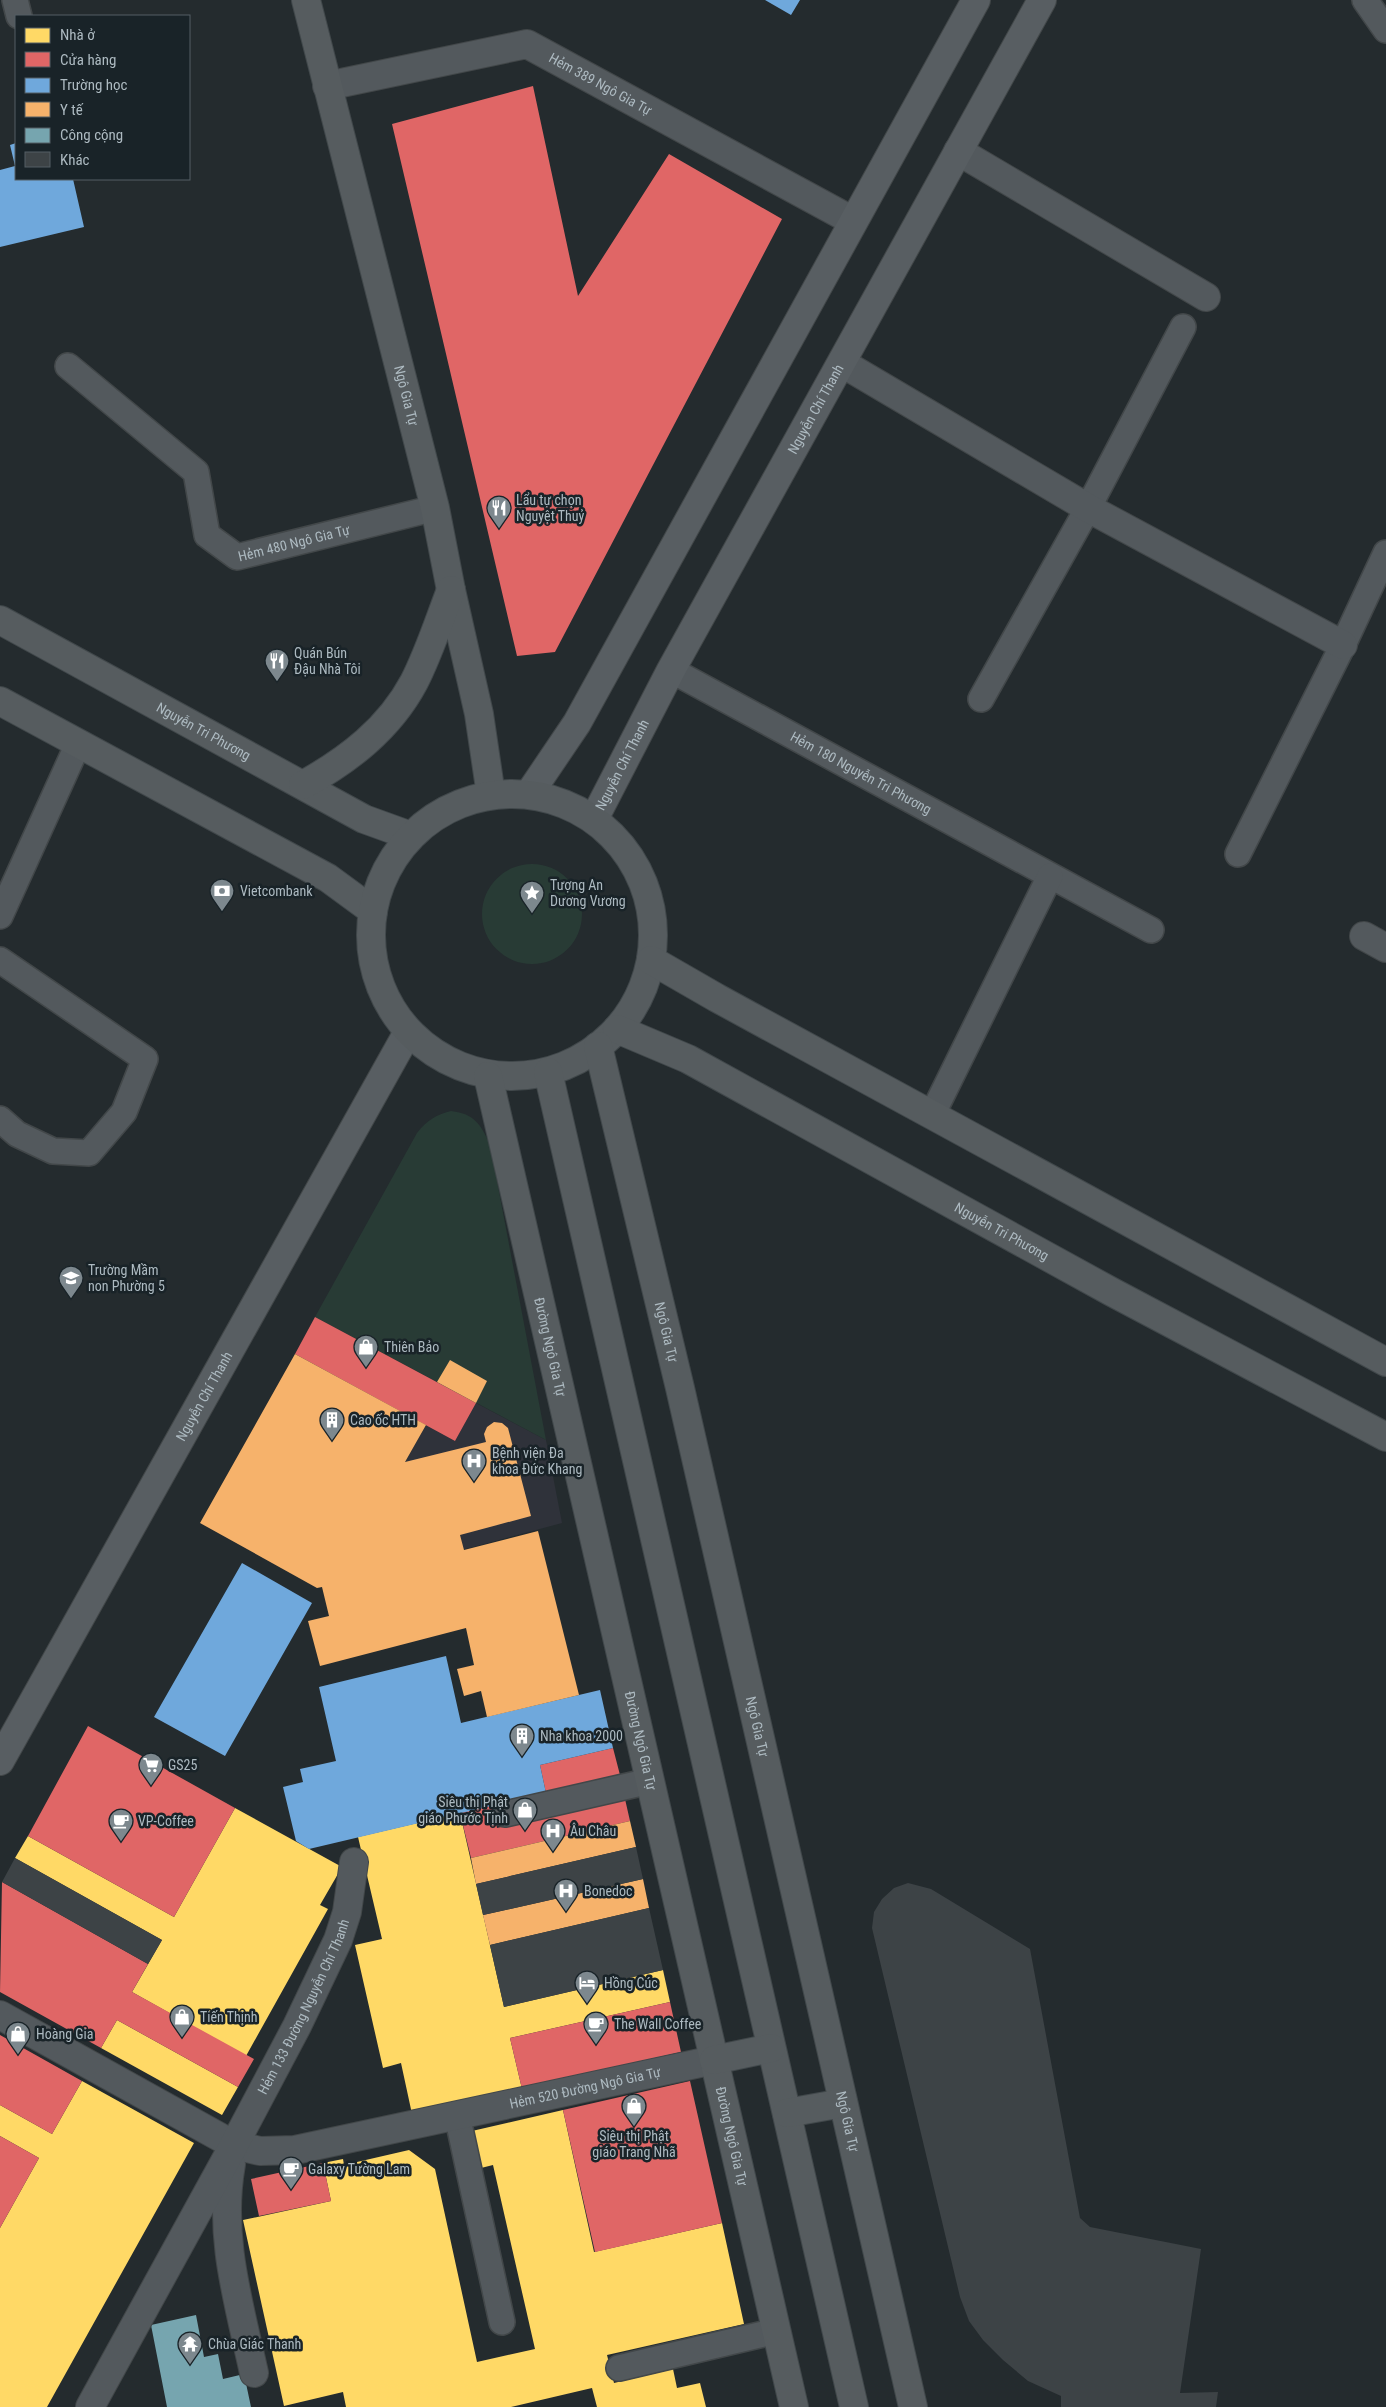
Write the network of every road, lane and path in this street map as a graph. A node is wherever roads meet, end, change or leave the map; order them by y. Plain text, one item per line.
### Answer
1 (15, 0) edge
2 (306, 0) edge
3 (976, 0) edge
4 (1042, 0) edge
5 (1365, 0) edge
6 (19, 15) edge
7 (1386, 30) edge
8 (327, 86) junction
9 (958, 151) junction
10 (853, 221) junction
11 (1206, 297) dead end
12 (1183, 326) dead end
13 (842, 363) junction
14 (68, 366) dead end
15 (435, 508) junction
16 (1088, 508) junction
17 (1386, 553) edge
18 (451, 590) junction
19 (0, 620) edge
20 (1343, 645) junction
21 (671, 670) junction
22 (981, 699) dead end
23 (0, 701) edge
24 (78, 744) junction
25 (303, 786) junction
26 (529, 794) junction
27 (491, 795) junction
28 (594, 819) junction
29 (411, 836) junction
30 (1238, 854) dead end
31 (1050, 876) junction
32 (373, 911) junction
33 (0, 916) edge
34 (1151, 930) dead end
35 (0, 960) edge
36 (651, 960) junction
37 (408, 1032) junction
38 (608, 1037) junction
39 (548, 1072) junction
40 (488, 1076) junction
41 (932, 1115) junction
42 (0, 1119) edge
43 (1386, 1362) edge
44 (1386, 1437) edge
45 (0, 1761) edge
46 (650, 1781) junction
47 (505, 1814) dead end
48 (354, 1862) dead end
49 (0, 2015) edge
50 (771, 2048) junction
51 (714, 2060) junction
52 (843, 2103) junction
53 (787, 2113) junction
54 (457, 2115) junction
55 (234, 2145) junction
56 (502, 2322) dead end
57 (776, 2331) junction
58 (619, 2368) dead end
59 (254, 2373) dead end
60 (90, 2407) edge
61 (794, 2407) edge
62 (854, 2407) edge
63 (913, 2407) edge

1 - 6 lane
2 - 8 main road, Ngô Gia Tự
3 - 10 main road
4 - 9 main road, Nguyễn Chí Thanh
5 - 7 lane
8 - 10 street, Hẻm 389 Ngô Gia Tự
8 - 15 main road, Ngô Gia Tự
9 - 11 street
9 - 13 main road, Nguyễn Chí Thanh
10 - 26 main road
12 - 16 lane
13 - 16 street
13 - 21 main road, Nguyễn Chí Thanh
14 - 15 lane, Hẻm 480 Ngô Gia Tự
15 - 18 main road, Ngô Gia Tự
16 - 20 street
16 - 22 lane
17 - 20 lane
18 - 25 main road
18 - 27 main road, Ngô Gia Tự
19 - 25 main road, Nguyễn Tri Phương
20 - 30 lane
21 - 28 main road, Nguyễn Chí Thanh
21 - 31 lane, Hẻm 180 Nguyễn Tri Phương
23 - 24 main road
24 - 32 main road
24 - 33 lane
25 - 29 main road, Nguyễn Tri Phương
26 - 27 main road
26 - 28 main road
27 - 29 main road
28 - 36 main road
29 - 32 main road
31 - 34 lane, Hẻm 180 Nguyễn Tri Phương
31 - 41 lane
32 - 37 main road
35 - 42 lane
36 - 38 main road
36 - 41 main road
37 - 40 main road
37 - 45 main road, Nguyễn Chí Thanh
38 - 39 main road
38 - 44 main road, Nguyễn Tri Phương
38 - 52 main road, Ngô Gia Tự
39 - 40 main road
39 - 50 main road
40 - 46 main road, Đường Ngô Gia Tự
41 - 43 main road
46 - 47 lane
46 - 51 main road, Đường Ngô Gia Tự
48 - 55 street, Hẻm 133 Đường Nguyễn Chí Thanh
49 - 55 street
50 - 51 main road
50 - 53 main road
51 - 54 street, Hẻm 520 Đường Ngô Gia Tự
51 - 57 main road, Đường Ngô Gia Tự
52 - 53 main road
52 - 63 main road, Ngô Gia Tự
53 - 62 main road
54 - 55 street, Hẻm 520 Đường Ngô Gia Tự
54 - 56 lane
55 - 59 street, Hẻm 133 Đường Nguyễn Chí Thanh
55 - 60 street, Hẻm 133 Đường Nguyễn Chí Thanh
57 - 58 lane
57 - 61 main road, Đường Ngô Gia Tự

